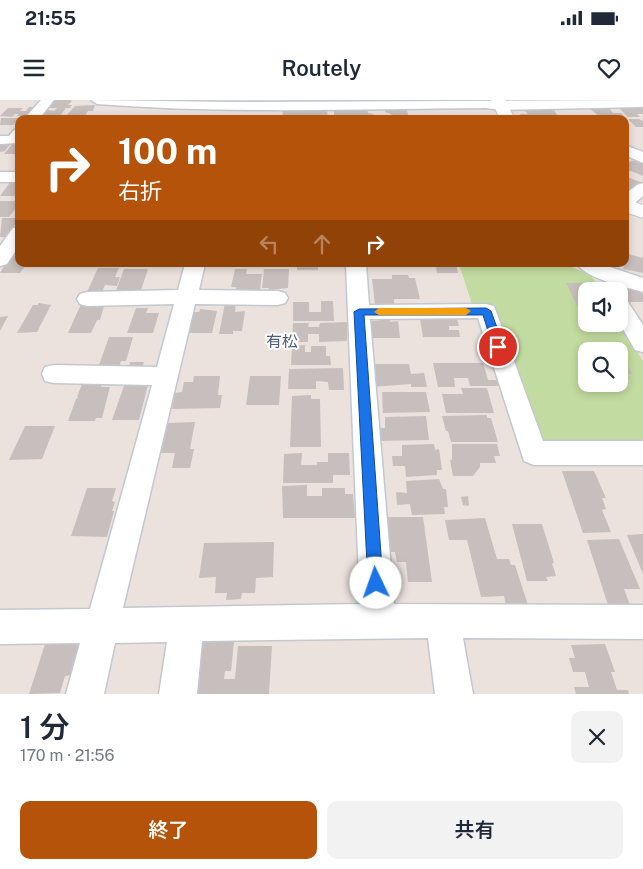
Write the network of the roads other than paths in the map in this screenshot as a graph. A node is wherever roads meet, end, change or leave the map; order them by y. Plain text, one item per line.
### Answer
1 (48, 100) edge
2 (643, 103) edge
3 (580, 104) junction
4 (100, 105) edge
5 (164, 105) junction
6 (416, 105) junction
7 (232, 108) edge
8 (502, 108) edge
9 (35, 115) edge
10 (160, 115) edge
11 (420, 115) edge
12 (589, 115) edge
13 (15, 138) edge
14 (0, 140) edge
15 (629, 151) edge
16 (643, 158) edge
17 (0, 177) edge
18 (15, 177) edge
19 (643, 188) edge
20 (629, 199) edge
21 (629, 207) edge
22 (643, 212) edge
23 (12, 240) edge
24 (0, 260) edge
25 (194, 267) edge
26 (356, 267) edge
27 (593, 268) edge
28 (604, 282) edge
29 (643, 285) edge
30 (186, 296) junction
31 (278, 298) dead end
32 (87, 299) dead end
33 (359, 312) junction
34 (628, 319) edge
35 (643, 344) edge
36 (54, 374) dead end
37 (166, 376) junction
38 (643, 453) edge
39 (378, 621) junction
40 (442, 622) junction
41 (643, 622) edge
42 (102, 626) junction
43 (187, 626) junction
44 (0, 627) edge
45 (85, 694) edge
46 (178, 694) edge
47 (454, 694) edge

1 - 9 street
2 - 3 street
3 - 8 street
3 - 12 street
4 - 5 street
5 - 7 street
5 - 10 street
6 - 7 street
6 - 8 street
6 - 11 street
13 - 14 street
15 - 16 street
17 - 18 street
19 - 20 street
21 - 22 street
23 - 24 street
25 - 30 street
26 - 33 street
27 - 28 street
27 - 29 street
30 - 31 street
30 - 32 street
30 - 37 street
33 - 38 street
33 - 39 street
34 - 35 street
36 - 37 street
37 - 42 street
39 - 40 street
39 - 43 street
40 - 41 street
40 - 47 street
42 - 43 street
42 - 44 street
42 - 45 street
43 - 46 street

